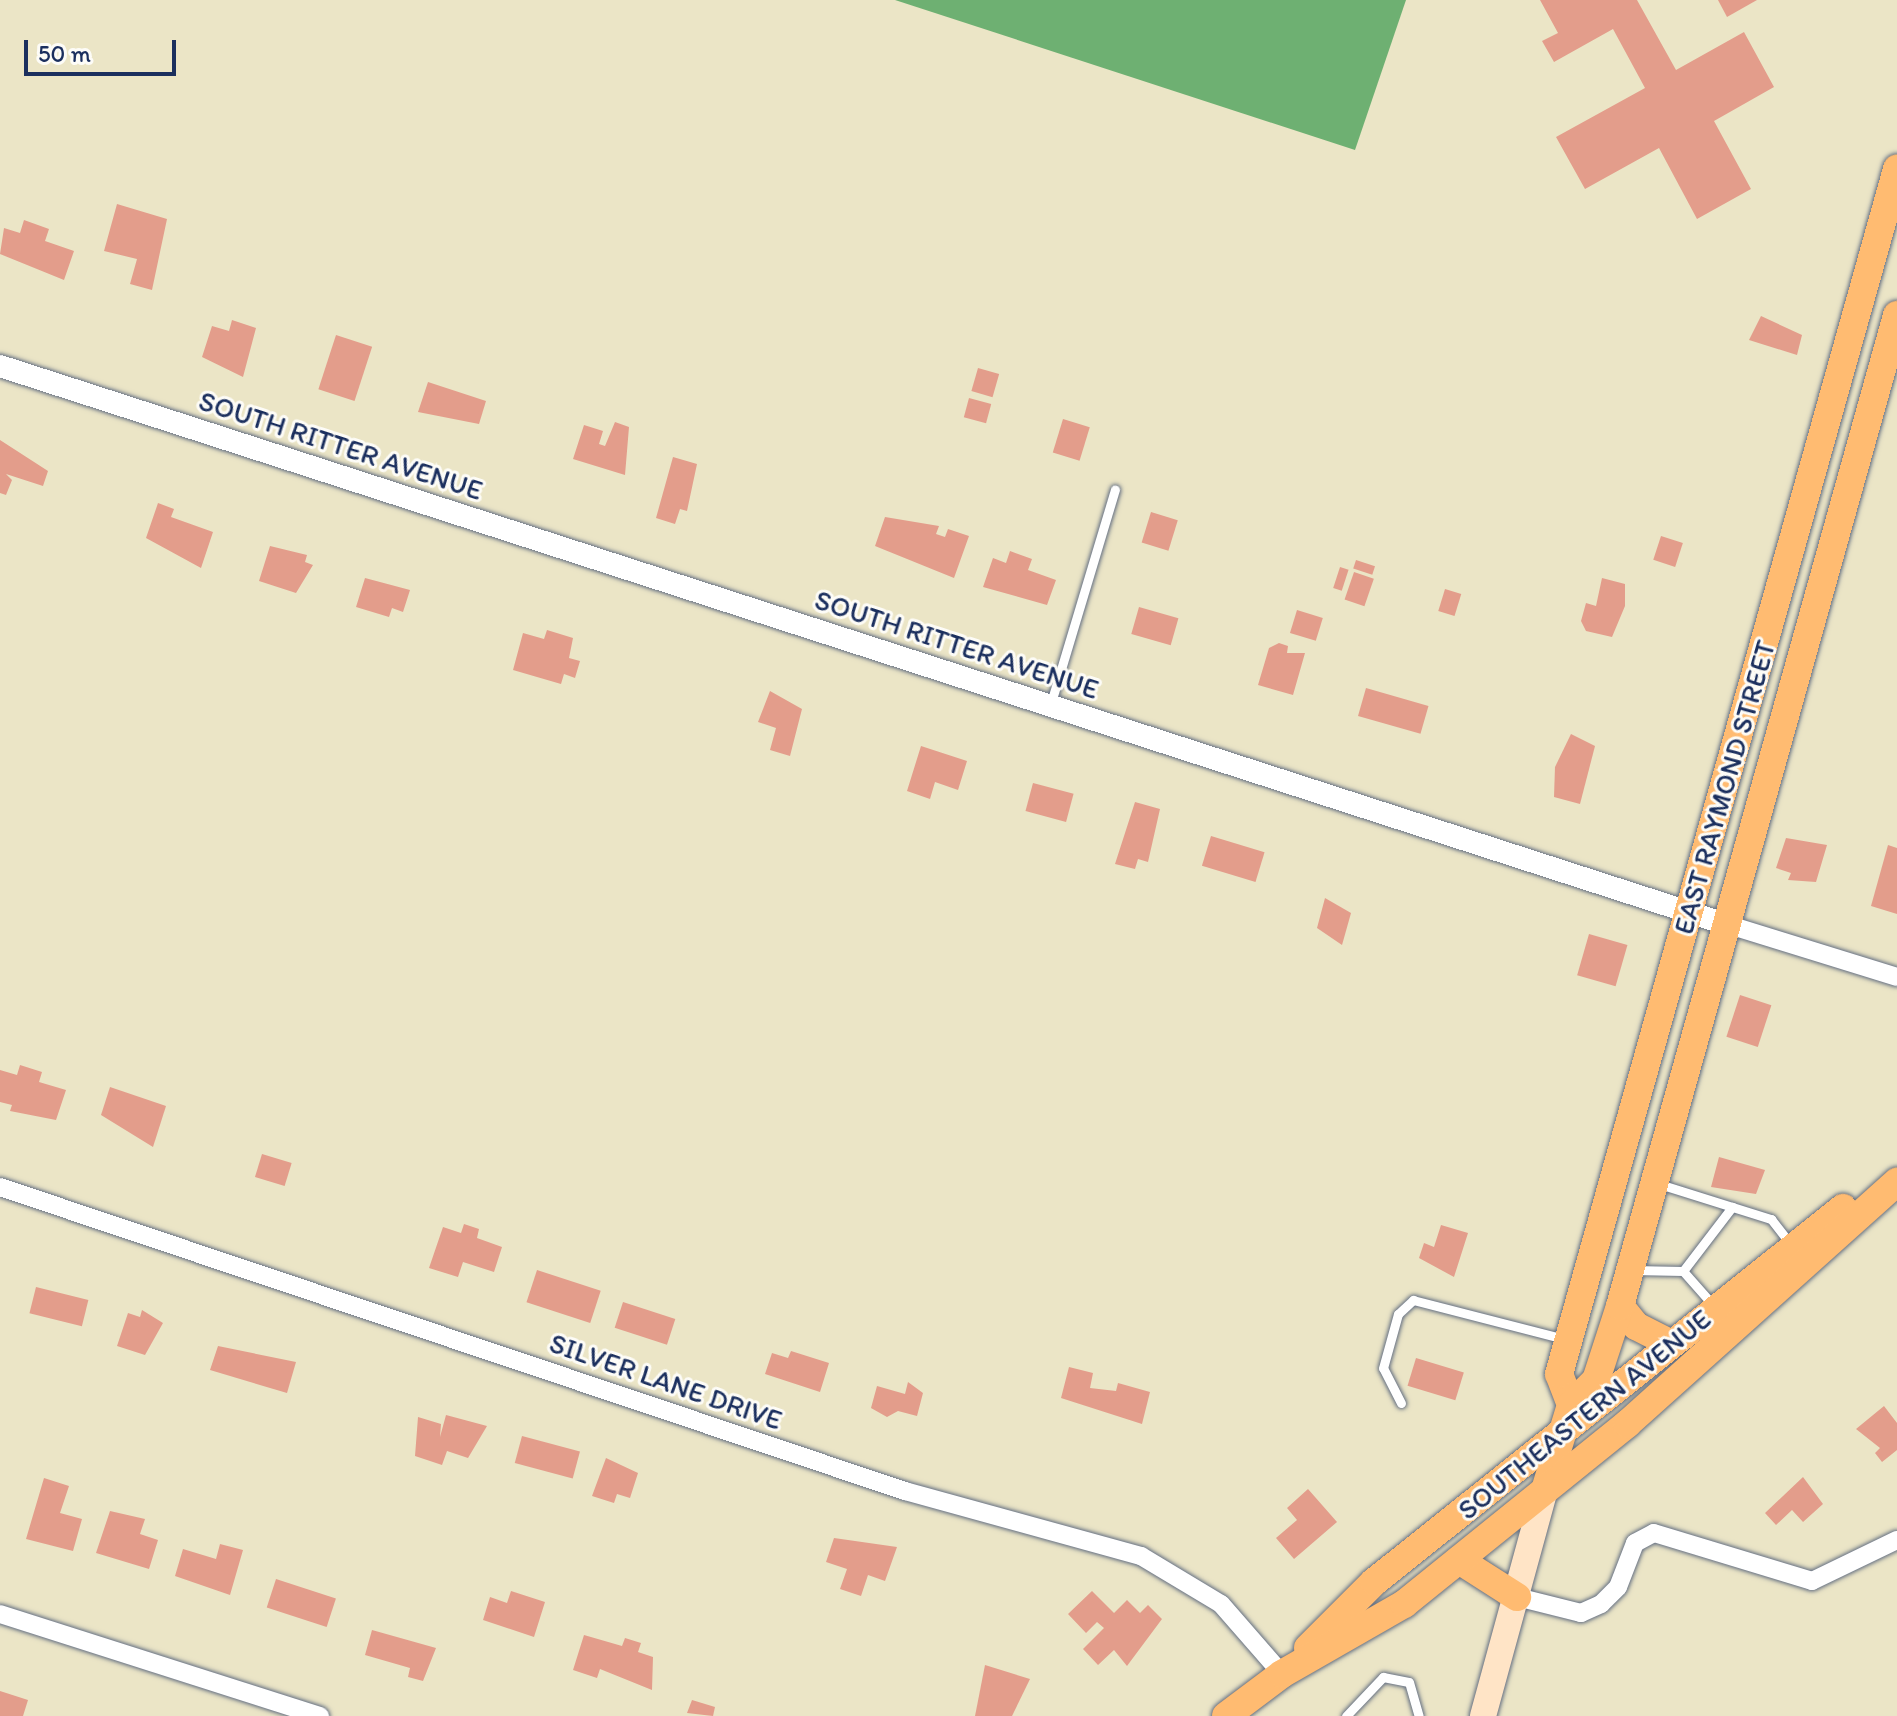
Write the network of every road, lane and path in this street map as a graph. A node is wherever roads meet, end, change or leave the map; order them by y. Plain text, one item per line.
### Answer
1 (1897, 169) edge
2 (1897, 315) edge
3 (0, 366) edge
4 (1115, 490) dead end
5 (1050, 706) junction
6 (1689, 912) junction
7 (1726, 924) junction
8 (1897, 977) edge
9 (1897, 1165) edge
10 (1897, 1182) edge
11 (1654, 1183) junction
12 (0, 1187) edge
13 (1732, 1207) junction
14 (1793, 1248) junction
15 (1630, 1270) junction
16 (1683, 1271) junction
17 (1620, 1306) junction
18 (1716, 1308) junction
19 (1569, 1340) junction
20 (1668, 1342) junction
21 (1401, 1403) dead end
22 (1568, 1416) junction
23 (1545, 1490) junction
24 (1897, 1540) edge
25 (1459, 1560) junction
26 (1517, 1597) junction
27 (0, 1614) edge
28 (1282, 1674) junction
29 (320, 1716) edge
30 (1226, 1716) edge
31 (1346, 1716) edge
32 (1419, 1716) edge
33 (1483, 1716) edge

1 - 6 main road, EAST RAYMOND STREET
2 - 7 main road, EAST RAYMOND STREET
3 - 5 street, SOUTH RITTER AVENUE
4 - 5 lane
5 - 6 street, SOUTH RITTER AVENUE
6 - 7 street, SOUTH RITTER AVENUE
6 - 19 main road, EAST RAYMOND STREET
7 - 8 street, SOUTH RITTER AVENUE
7 - 11 main road, EAST RAYMOND STREET
9 - 14 main road, SOUTHEASTERN AVENUE
10 - 23 main road, SOUTHEASTERN AVENUE
11 - 13 lane
11 - 15 main road, EAST RAYMOND STREET
12 - 28 street, SILVER LANE DRIVE
13 - 14 lane
13 - 16 lane
14 - 18 main road, SOUTHEASTERN AVENUE
15 - 16 lane
15 - 17 main road, EAST RAYMOND STREET
16 - 18 lane
17 - 20 main road
17 - 22 main road, EAST RAYMOND STREET
18 - 20 main road, SOUTHEASTERN AVENUE
19 - 21 lane
19 - 22 main road, EAST RAYMOND STREET
20 - 22 main road, SOUTHEASTERN AVENUE
22 - 23 main road, EAST RAYMOND STREET
22 - 28 main road, SOUTHEASTERN AVENUE
23 - 25 main road, SOUTHEASTERN AVENUE
23 - 26 main road, EAST RAYMOND STREET
24 - 26 street
25 - 26 main road
25 - 28 main road, SOUTHEASTERN AVENUE
26 - 33 main road, EAST RAYMOND STREET
27 - 29 street
28 - 30 main road, SOUTHEASTERN AVENUE
31 - 32 lane

